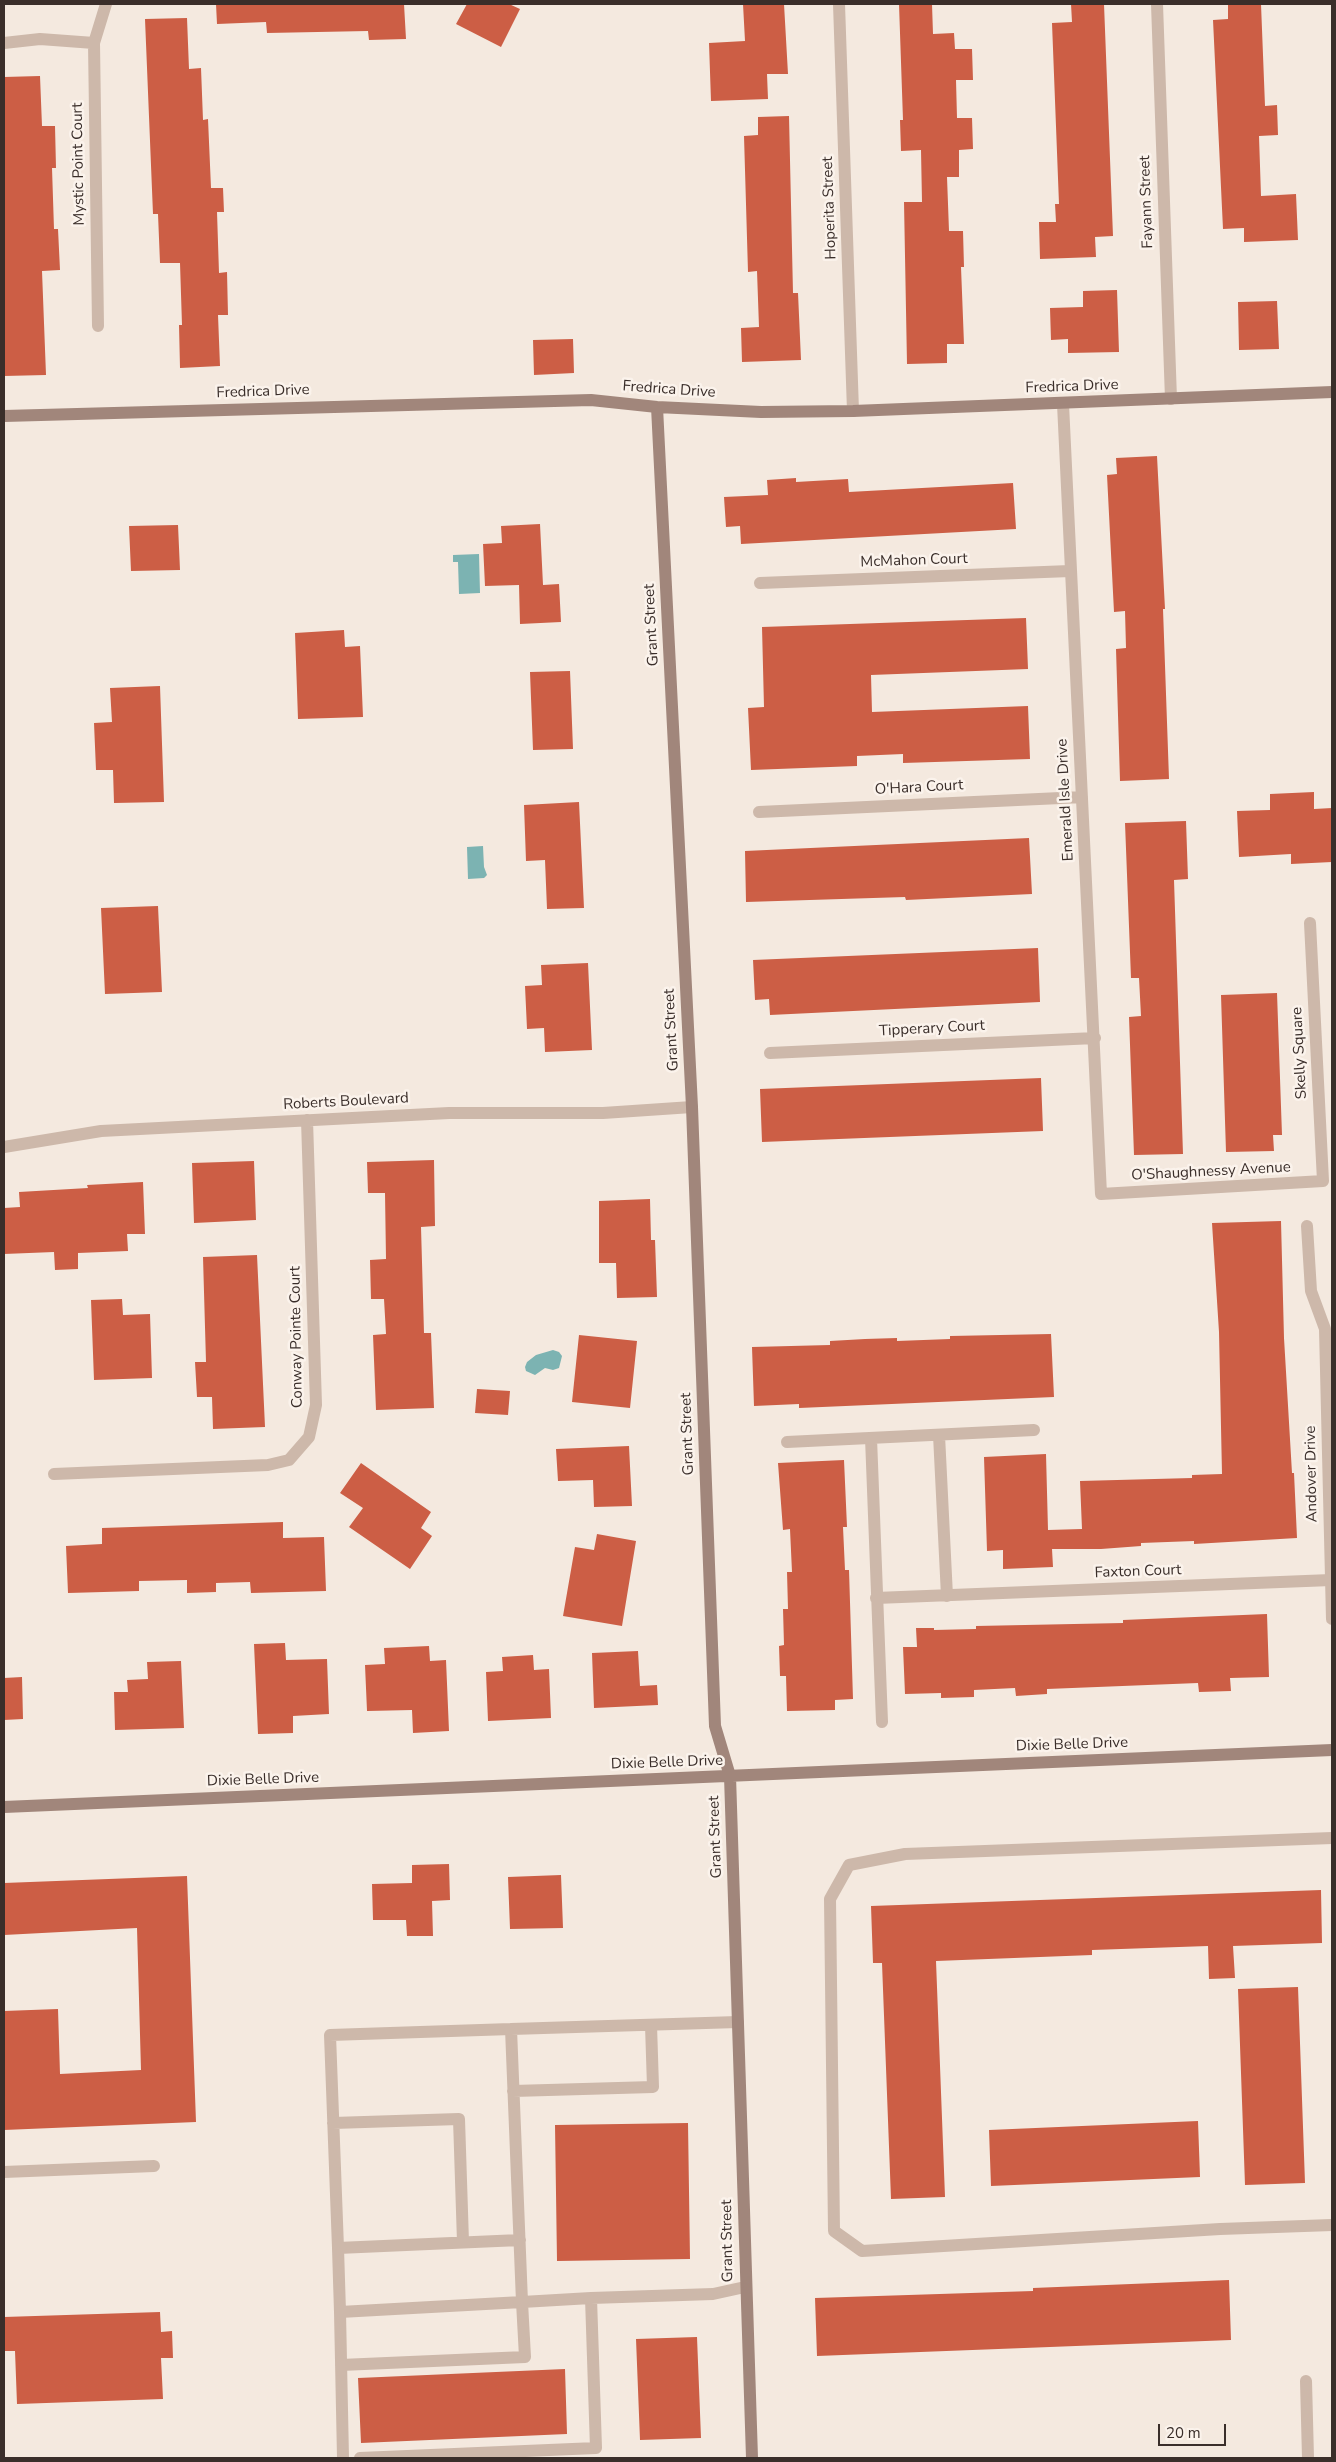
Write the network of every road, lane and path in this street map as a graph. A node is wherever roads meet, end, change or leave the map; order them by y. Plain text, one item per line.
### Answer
1 (106, 4) edge
2 (839, 4) edge
3 (1157, 4) edge
4 (94, 43) junction
5 (4, 44) edge
6 (98, 326) dead end
7 (1332, 392) edge
8 (1170, 398) junction
9 (1063, 404) junction
10 (657, 407) junction
11 (853, 411) junction
12 (4, 416) edge
13 (1070, 570) junction
14 (760, 583) dead end
15 (1082, 797) junction
16 (759, 812) dead end
17 (1310, 923) dead end
18 (1095, 1038) junction
19 (770, 1053) dead end
20 (692, 1107) junction
21 (306, 1120) junction
22 (4, 1147) edge
23 (1323, 1181) joint
24 (1101, 1194) joint
25 (1308, 1226) dead end
26 (1329, 1329) edge
27 (1034, 1430) dead end
28 (939, 1435) junction
29 (871, 1438) junction
30 (787, 1442) dead end
31 (54, 1474) dead end
32 (1331, 1580) junction
33 (947, 1596) junction
34 (876, 1598) junction
35 (1332, 1619) edge
36 (882, 1722) dead end
37 (1332, 1750) edge
38 (730, 1776) junction
39 (4, 1807) edge
40 (1332, 1838) edge
41 (738, 2022) junction
42 (651, 2025) junction
43 (511, 2029) junction
44 (513, 2091) junction
45 (333, 2123) junction
46 (154, 2166) dead end
47 (4, 2172) edge
48 (1332, 2225) edge
49 (520, 2240) junction
50 (463, 2242) junction
51 (338, 2248) junction
52 (745, 2287) junction
53 (591, 2298) junction
54 (522, 2302) junction
55 (340, 2312) junction
56 (341, 2365) junction
57 (1306, 2381) dead end
58 (343, 2458) edge
59 (360, 2458) edge
60 (752, 2458) edge
61 (1308, 2458) edge

1 - 4 street, Mystic Point Court
2 - 11 street, Hoperita Street
3 - 8 street, Fayann Street
4 - 5 street
4 - 6 street, Mystic Point Court
7 - 8 street, Fredrica Drive
8 - 9 street, Fredrica Drive
9 - 11 street, Fredrica Drive
9 - 13 street, Emerald Isle Drive
10 - 11 street, Fredrica Drive
10 - 12 street, Fredrica Drive
10 - 20 street, Grant Street
13 - 14 street, McMahon Court
13 - 15 street, Emerald Isle Drive
15 - 16 street, O'Hara Court
15 - 18 street, Emerald Isle Drive
17 - 23 street, Skelly Square
18 - 19 street, Tipperary Court
18 - 24 street, Emerald Isle Drive
20 - 21 street, Roberts Boulevard
20 - 38 street, Grant Street
21 - 22 street, Roberts Boulevard
21 - 31 street, Conway Pointe Court
23 - 24 street, O'Shaughnessy Avenue
25 - 26 street, Andover Drive
26 - 32 street, Andover Drive
27 - 28 street
28 - 29 street
28 - 33 street
29 - 30 street
29 - 34 street
32 - 33 street, Faxton Court
32 - 35 street, Andover Drive
33 - 34 street, Faxton Court
34 - 36 street
37 - 38 street, Dixie Belle Drive
38 - 39 street, Dixie Belle Drive
38 - 41 street, Grant Street
40 - 48 street
41 - 42 street
41 - 52 street, Grant Street
42 - 43 street
42 - 44 street
43 - 44 street
43 - 45 street
44 - 49 street
45 - 50 street
45 - 51 street
46 - 47 street
49 - 50 street
49 - 54 street
50 - 51 street
51 - 55 street
52 - 53 street
52 - 60 street, Grant Street
53 - 54 street
53 - 59 street
54 - 55 street
54 - 56 street
55 - 56 street
56 - 58 street
57 - 61 street

